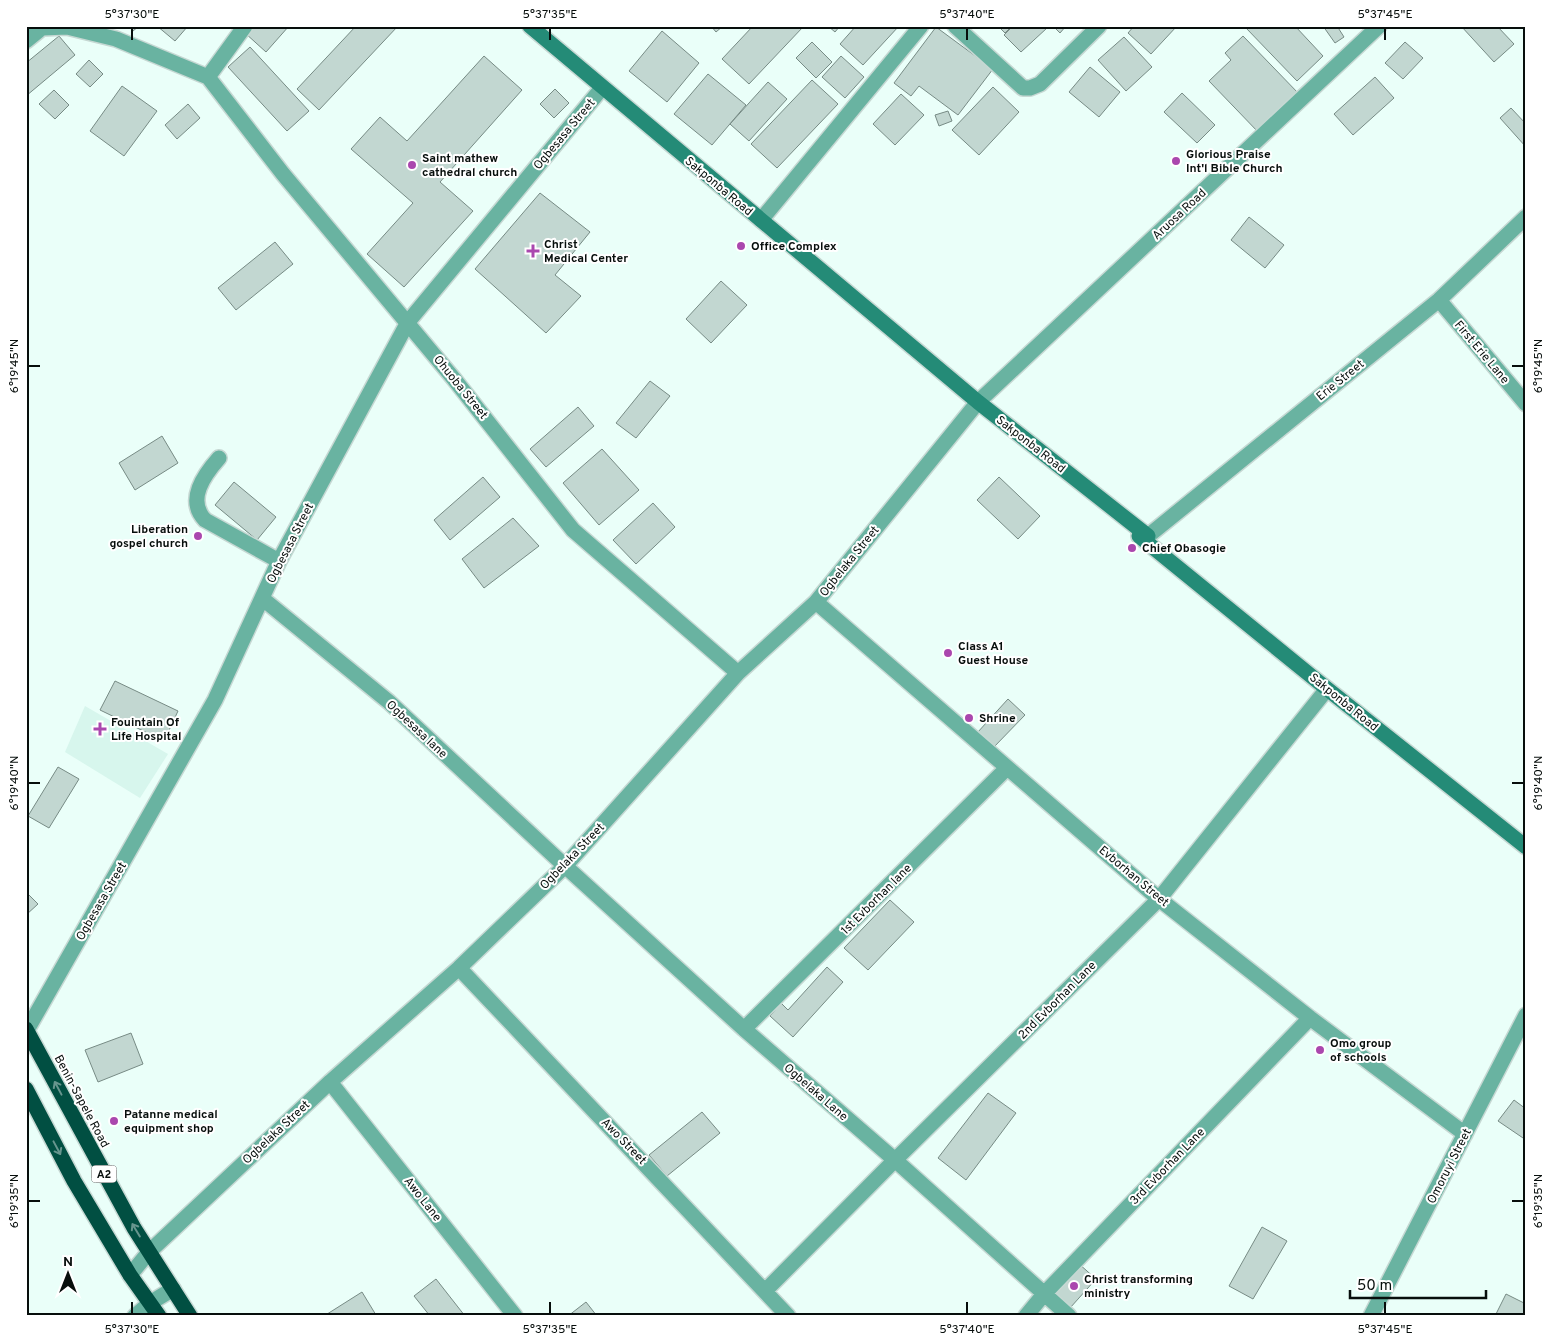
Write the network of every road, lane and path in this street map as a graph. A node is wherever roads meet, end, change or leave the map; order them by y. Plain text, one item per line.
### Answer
1 (244, 26) edge
2 (530, 26) edge
3 (921, 26) edge
4 (955, 26) edge
5 (1099, 26) edge
6 (1379, 26) edge
7 (26, 41) edge
8 (208, 77) junction
9 (602, 88) junction
10 (1526, 217) edge
11 (761, 220) junction
12 (1438, 300) junction
13 (408, 322) junction
14 (978, 402) junction
15 (1526, 404) edge
16 (219, 458) dead end
17 (1148, 536) junction
18 (279, 561) junction
19 (263, 599) junction
20 (816, 602) junction
21 (738, 673) junction
22 (1327, 689) junction
23 (1008, 768) junction
24 (1526, 847) edge
25 (565, 866) junction
26 (1159, 899) junction
27 (459, 968) junction
28 (1526, 1015) edge
29 (1310, 1018) junction
30 (744, 1029) junction
31 (27, 1030) edge
32 (330, 1082) junction
33 (26, 1090) edge
34 (1465, 1134) junction
35 (895, 1160) junction
36 (149, 1252) junction
37 (130, 1275) junction
38 (173, 1289) junction
39 (766, 1291) junction
40 (1044, 1294) junction
41 (150, 1303) junction
42 (135, 1316) edge
43 (158, 1316) edge
44 (190, 1316) edge
45 (515, 1316) edge
46 (788, 1316) edge
47 (1026, 1316) edge
48 (1069, 1316) edge
49 (1371, 1316) edge

1 - 8 street
2 - 9 main road, Sakponba Road
3 - 11 street
4 - 5 street
6 - 14 street, Aruosa Road
7 - 8 street, Ohuoba Street
8 - 13 street, Ohuoba Street
9 - 11 main road, Sakponba Road
9 - 13 street, Ogbesasa Street
10 - 12 street, Erie Street
11 - 14 main road, Sakponba Road
12 - 15 street, First Erie Lane
12 - 17 street, Erie Street
13 - 18 street, Ogbesasa Street
13 - 21 street, Ohuoba Street
14 - 17 main road, Sakponba Road
14 - 20 street, Ogbelaka Street
16 - 18 street
17 - 22 main road, Sakponba Road
18 - 19 street, Ogbesasa Street
19 - 25 street, Ogbesasa lane
19 - 31 street, Ogbesasa Street
20 - 21 street, Ogbelaka Street
20 - 23 street, Evborhan Street
21 - 25 street, Ogbelaka Street
22 - 24 main road, Sakponba Road
22 - 26 street, 2nd Evborhan Lane
23 - 26 street, Evborhan Street
23 - 30 street, 1st Evborhan lane
25 - 27 street, Ogbelaka Street
25 - 30 street, Ogbelaka Lane
26 - 29 street, Evborhan Street
26 - 35 street, 2nd Evborhan Lane
27 - 32 street, Ogbelaka Street
27 - 39 street, Awo Street
28 - 34 street, Omoruyi Street
29 - 34 street, Evborhan Street
29 - 40 street, 3rd Evborhan Lane
30 - 35 street, Ogbelaka Lane
36 -> 31 highway, Benin-Sapele Road / A2
32 - 36 street, Ogbelaka Street
32 - 45 street, Awo Lane
33 -> 37 highway, A2
34 - 49 street, Omoruyi Street
35 - 39 street, 2nd Evborhan Lane
35 - 40 street, Ogbelaka Lane
36 - 37 street, Ogbelaka Street
36 - 38 highway, Benin-Sapele Road / A2
37 - 41 highway, A2
38 - 41 street
38 - 44 highway, Benin-Sapele Road / A2
39 - 46 street, Awo Street
40 - 47 street, 3rd Evborhan Lane
40 - 48 street, Ogbelaka Lane
41 - 42 street
41 - 43 highway, A2

